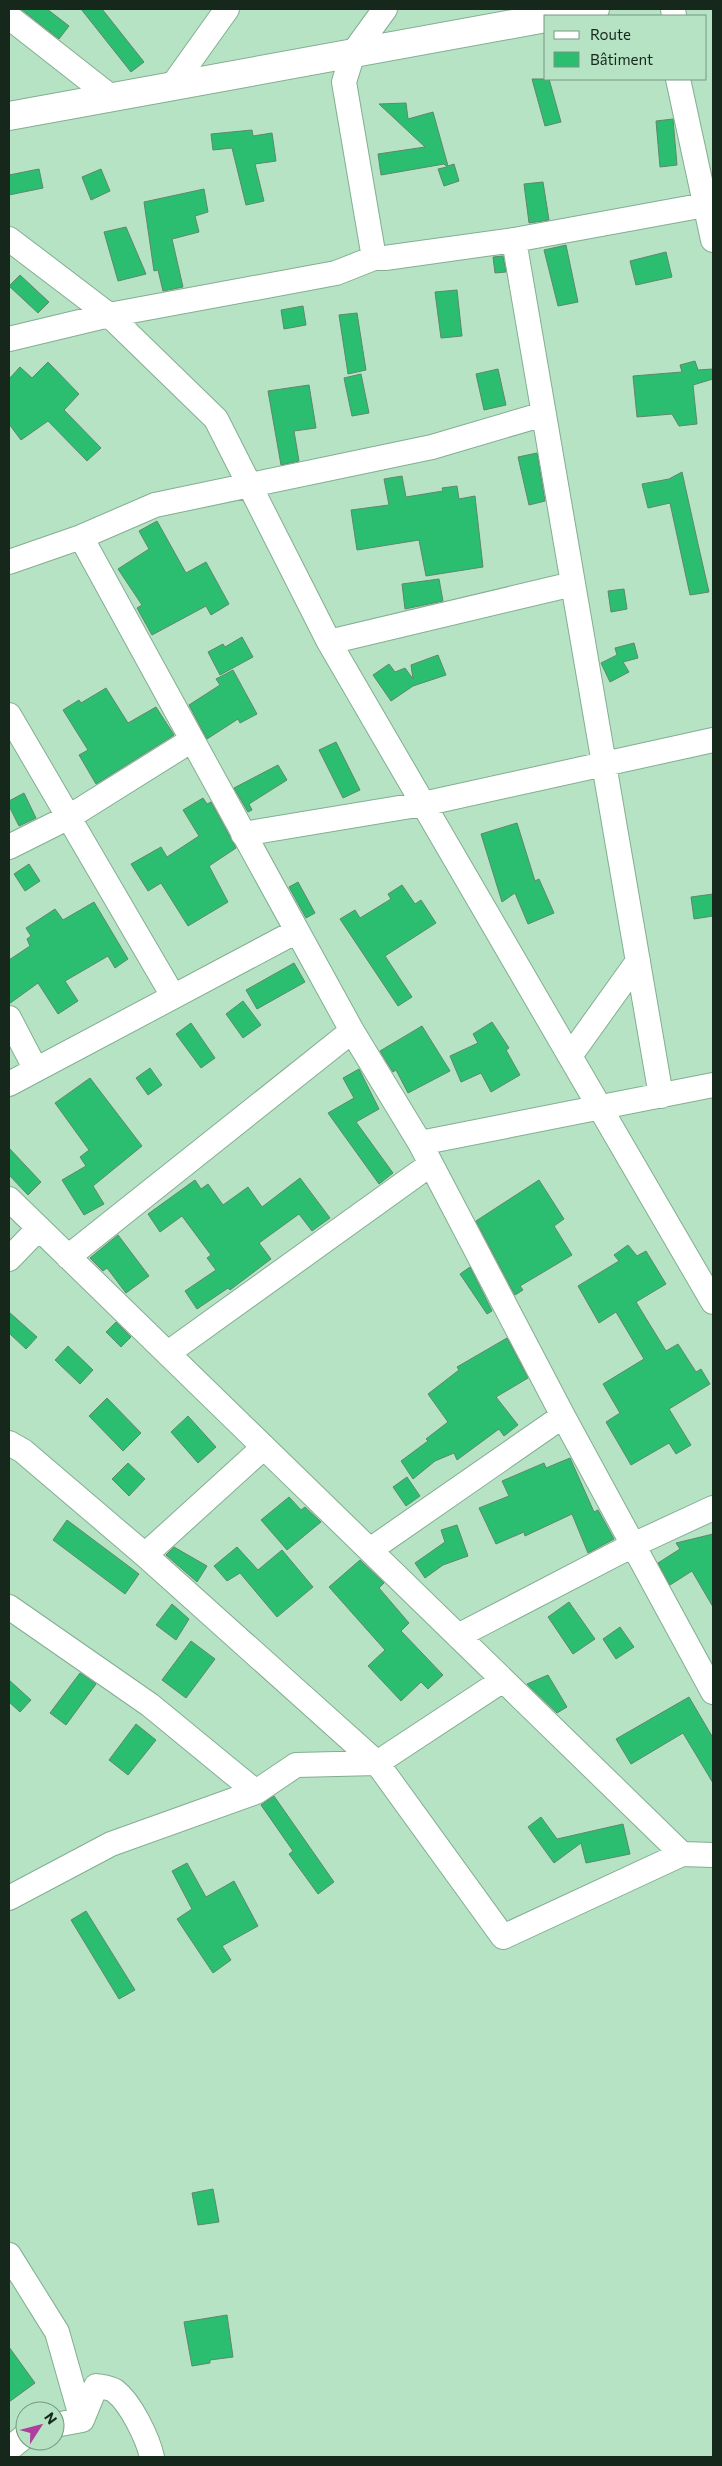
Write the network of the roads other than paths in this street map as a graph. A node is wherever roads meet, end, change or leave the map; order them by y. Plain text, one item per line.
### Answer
1 (227, 9) edge
2 (385, 9) edge
3 (593, 9) edge
4 (560, 15) edge
5 (9, 17) edge
6 (544, 18) edge
7 (353, 53) junction
8 (678, 80) edge
9 (172, 86) junction
10 (110, 97) junction
11 (9, 116) edge
12 (706, 205) junction
13 (9, 238) edge
14 (514, 240) junction
15 (713, 240) edge
16 (374, 258) junction
17 (110, 315) junction
18 (9, 339) edge
19 (544, 414) junction
20 (251, 486) junction
21 (81, 537) junction
22 (9, 562) edge
23 (573, 584) junction
24 (329, 642) junction
25 (9, 715) edge
26 (192, 740) junction
27 (713, 740) edge
28 (604, 766) junction
29 (424, 804) junction
30 (68, 817) junction
31 (243, 834) junction
32 (9, 848) edge
33 (297, 931) junction
34 (638, 961) junction
35 (173, 996) junction
36 (9, 1018) edge
37 (352, 1031) junction
38 (570, 1056) junction
39 (35, 1068) junction
40 (9, 1084) edge
41 (713, 1085) edge
42 (661, 1096) junction
43 (600, 1108) junction
44 (420, 1143) junction
45 (431, 1164) junction
46 (9, 1199) edge
47 (39, 1228) junction
48 (68, 1257) junction
49 (9, 1259) edge
50 (711, 1294) edge
51 (168, 1354) junction
52 (562, 1416) junction
53 (9, 1443) edge
54 (264, 1447) junction
55 (713, 1508) edge
56 (633, 1545) junction
57 (370, 1550) junction
58 (145, 1556) junction
59 (9, 1607) edge
60 (458, 1636) junction
61 (503, 1680) junction
62 (713, 1692) edge
63 (377, 1763) junction
64 (256, 1792) junction
65 (682, 1854) junction
66 (713, 1854) edge
67 (9, 1898) edge
68 (9, 2255) edge
69 (82, 2420) junction
70 (65, 2423) edge
71 (152, 2457) edge

1 - 9 street
2 - 7 street
3 - 4 street
5 - 10 street
6 - 7 street
7 - 9 street
7 - 16 street
8 - 12 street
9 - 10 street
10 - 11 street
12 - 14 street
12 - 15 street
13 - 17 street
14 - 16 street
14 - 19 street
16 - 17 street
17 - 18 street
17 - 20 street
19 - 20 street
19 - 23 street
20 - 21 street
20 - 24 street
21 - 22 street
21 - 26 street
23 - 24 street
23 - 28 street
24 - 29 street
25 - 30 street
26 - 30 street
26 - 31 street
27 - 28 street
28 - 29 street
28 - 34 street
29 - 31 street
29 - 38 street
30 - 32 street
30 - 35 street
31 - 33 street
33 - 35 street
33 - 37 street
34 - 38 street
34 - 42 street
35 - 39 street
36 - 39 street
37 - 44 street
37 - 48 street
38 - 43 street
39 - 40 street
41 - 42 street
42 - 43 street
43 - 44 street
43 - 50 street
44 - 45 street
45 - 51 street
45 - 52 street
46 - 47 street
47 - 48 street
47 - 49 street
48 - 51 street
51 - 54 street
52 - 56 street
52 - 57 street
53 - 58 street
54 - 57 street
54 - 58 street
55 - 56 street
56 - 60 street
56 - 62 street
57 - 60 street
58 - 63 street
59 - 64 street
60 - 61 street
61 - 63 street
61 - 65 street
63 - 64 street
63 - 65 street
64 - 67 street
65 - 66 street
68 - 69 street
69 - 70 street
69 - 71 street

